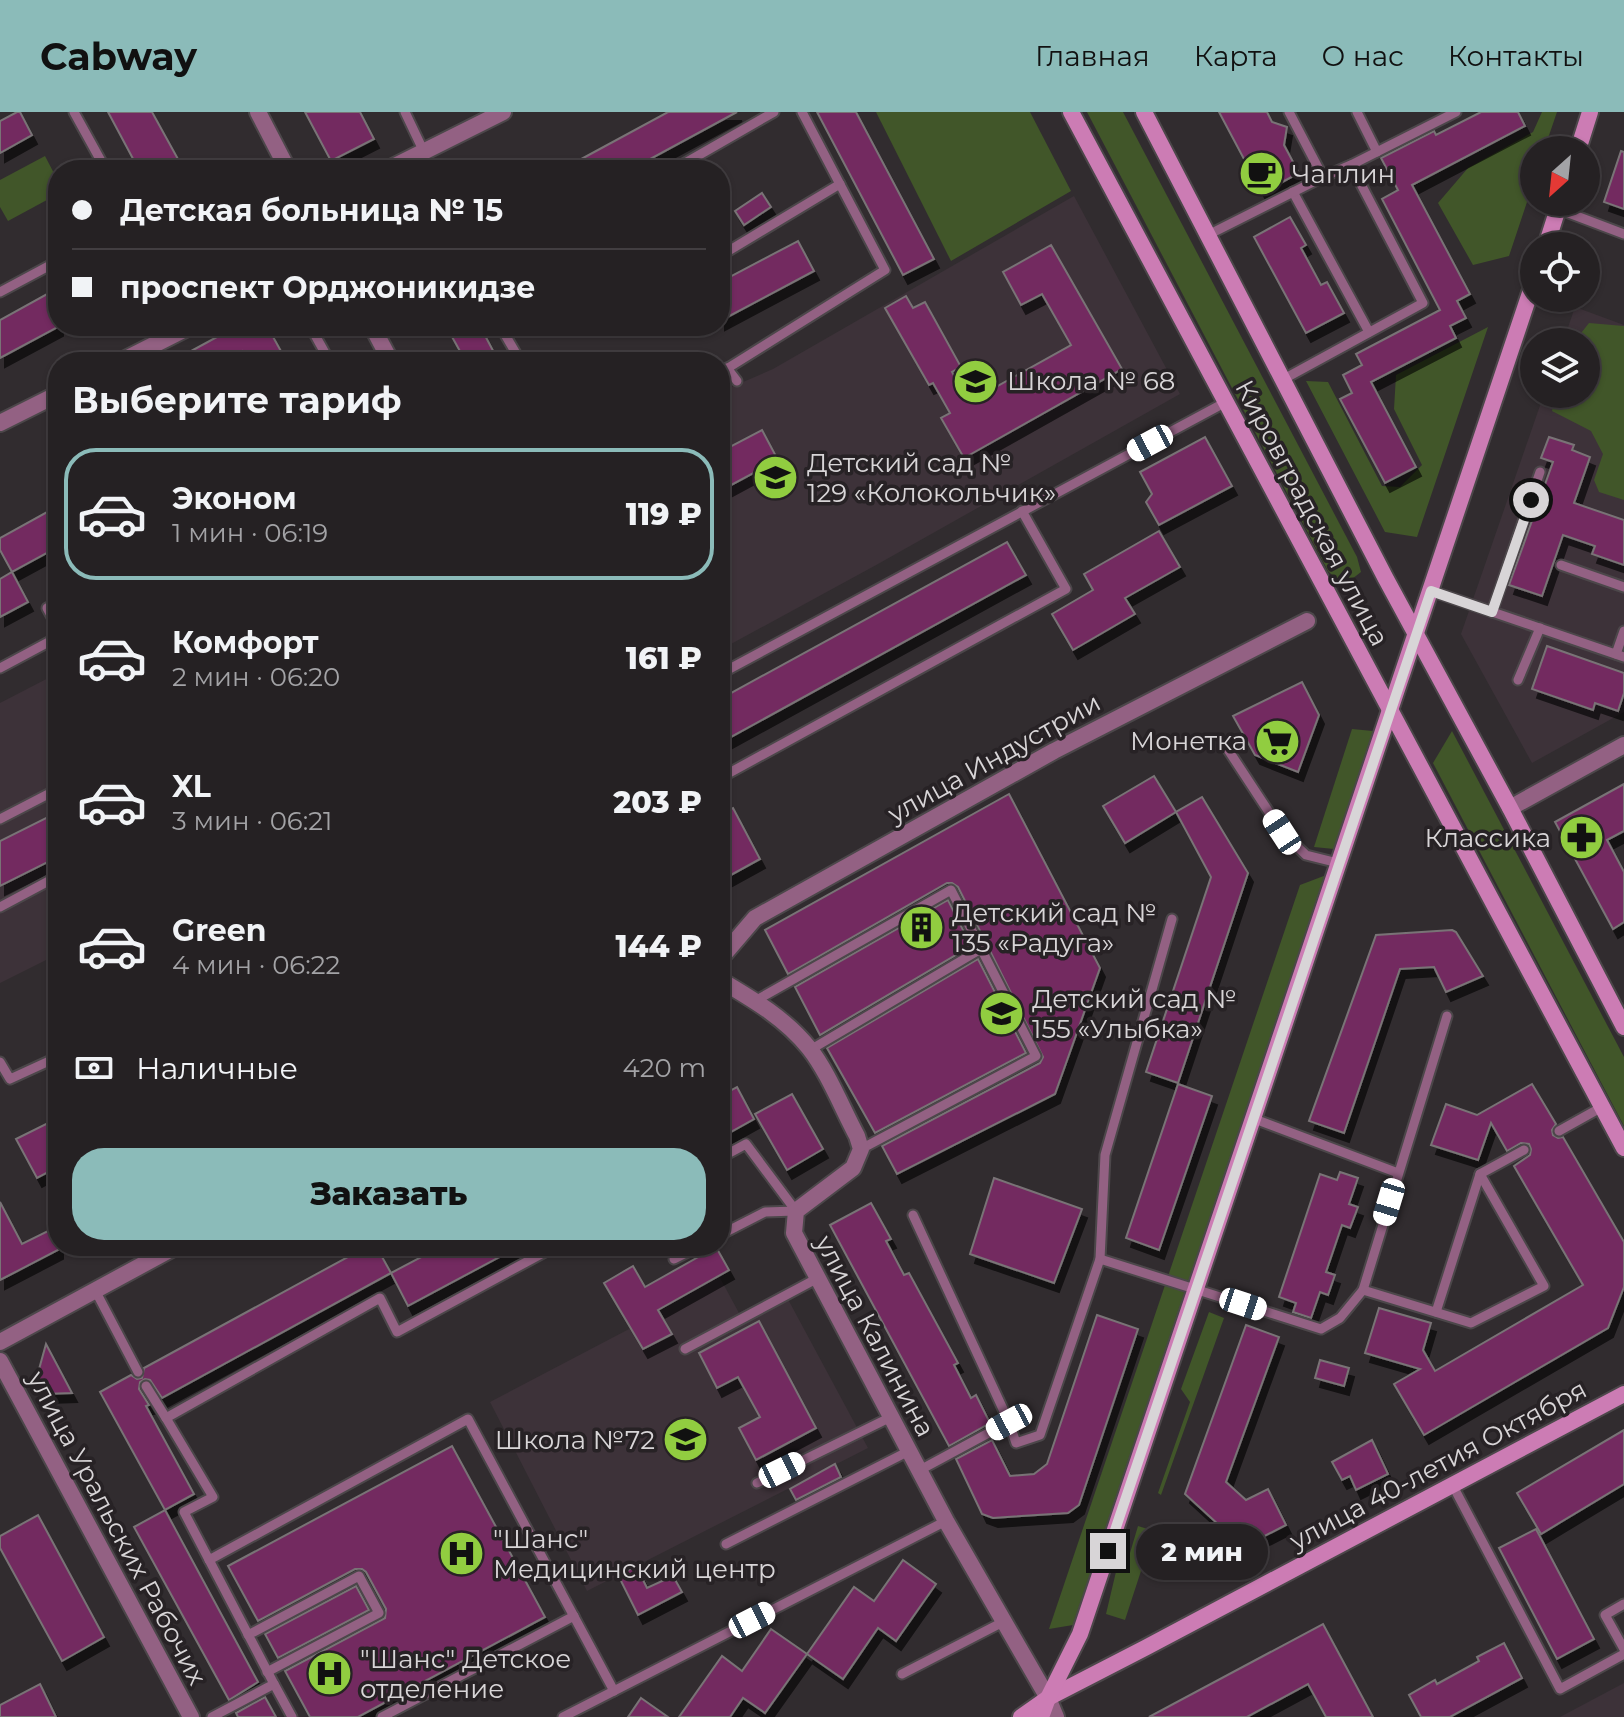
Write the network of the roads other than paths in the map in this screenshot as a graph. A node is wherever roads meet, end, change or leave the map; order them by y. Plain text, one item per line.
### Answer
1 (74, 112) edge
2 (258, 112) edge
3 (405, 112) edge
4 (503, 112) edge
5 (774, 112) edge
6 (802, 112) edge
7 (1071, 112) edge
8 (1144, 112) edge
9 (1289, 112) edge
10 (1357, 112) edge
11 (1456, 112) edge
12 (1590, 112) edge
13 (1582, 136) edge
14 (424, 152) junction
15 (1377, 152) junction
16 (100, 160) edge
17 (283, 160) edge
18 (408, 160) edge
19 (690, 160) edge
20 (1351, 165) junction
21 (1323, 177) junction
22 (840, 184) junction
23 (1293, 192) junction
24 (1582, 216) edge
25 (1624, 234) edge
26 (1208, 235) junction
27 (730, 250) edge
28 (48, 266) edge
29 (0, 292) edge
30 (1524, 312) edge
31 (1369, 332) junction
32 (176, 336) edge
33 (153, 352) edge
34 (730, 366) edge
35 (730, 375) edge
36 (1282, 380) junction
37 (737, 381) dead end
38 (48, 399) edge
39 (1226, 402) junction
40 (0, 423) edge
41 (1540, 472) dead end
42 (1022, 511) junction
43 (1561, 565) dead end
44 (1624, 587) edge
45 (1431, 591) junction
46 (1492, 612) junction
47 (1307, 621) dead end
48 (1540, 628) junction
49 (1624, 631) edge
50 (1416, 635) junction
51 (48, 642) edge
52 (1620, 656) edge
53 (0, 668) edge
54 (730, 669) edge
55 (1518, 680) dead end
56 (1392, 712) junction
57 (1223, 742) dead end
58 (1624, 745) edge
59 (730, 773) edge
60 (48, 794) edge
61 (1510, 808) junction
62 (0, 819) edge
63 (1338, 863) junction
64 (48, 881) edge
65 (0, 907) edge
66 (1172, 919) dead end
67 (730, 947) edge
68 (981, 949) junction
69 (730, 986) edge
70 (755, 1001) junction
71 (1447, 1016) dead end
72 (1624, 1027) edge
73 (810, 1050) junction
74 (0, 1062) edge
75 (48, 1062) edge
76 (1602, 1107) junction
77 (1252, 1118) junction
78 (1559, 1131) dead end
79 (1624, 1148) edge
80 (861, 1149) junction
81 (1524, 1150) dead end
82 (730, 1153) edge
83 (1398, 1173) junction
84 (1480, 1174) junction
85 (796, 1211) junction
86 (913, 1215) dead end
87 (730, 1230) edge
88 (158, 1256) edge
89 (538, 1256) edge
90 (680, 1256) edge
91 (674, 1259) dead end
92 (1100, 1259) junction
93 (818, 1278) junction
94 (1195, 1288) junction
95 (95, 1290) junction
96 (1363, 1290) junction
97 (1436, 1312) junction
98 (0, 1342) edge
99 (685, 1349) dead end
100 (0, 1361) edge
101 (138, 1372) dead end
102 (146, 1386) dead end
103 (1624, 1394) edge
104 (891, 1417) junction
105 (166, 1418) junction
106 (1009, 1422) junction
107 (909, 1451) junction
108 (920, 1470) junction
109 (757, 1483) dead end
110 (1452, 1484) junction
111 (946, 1521) junction
112 (726, 1544) dead end
113 (209, 1560) junction
114 (1624, 1604) edge
115 (574, 1616) junction
116 (1003, 1622) junction
117 (248, 1635) junction
118 (1624, 1652) edge
119 (267, 1672) junction
120 (902, 1674) dead end
121 (274, 1684) junction
122 (614, 1691) junction
123 (1048, 1698) junction
124 (187, 1716) edge
125 (212, 1717) edge
126 (292, 1717) edge
127 (382, 1717) edge
128 (563, 1717) edge
129 (1021, 1717) edge
130 (1041, 1717) edge
131 (1056, 1717) edge

1 - 16 lane
2 - 17 street
3 - 14 lane
4 - 14 street
5 - 19 lane
6 - 22 lane
7 - 39 main road, Кировградская улица
8 - 26 main road, Кировградская улица
9 - 21 lane
10 - 15 lane
11 - 15 lane
12 - 13 main road
14 - 18 street
15 - 20 lane
20 - 21 lane
20 - 31 lane
21 - 23 lane
22 - 27 lane
22 - 34 lane
23 - 26 lane
23 - 31 lane
24 - 25 lane
26 - 36 main road, Кировградская улица
28 - 29 lane
30 - 45 main road
31 - 36 lane
32 - 33 street
35 - 37 lane
36 - 50 main road, Кировградская улица
38 - 40 street
39 - 42 lane
39 - 56 main road, Кировградская улица
41 - 46 lane
42 - 54 lane
42 - 59 lane
43 - 44 lane
45 - 46 lane
45 - 50 main road
46 - 48 lane
47 - 67 street, улица Индустрии
48 - 52 lane
48 - 55 lane
49 - 52 lane
50 - 56 main road
50 - 61 main road, Кировградская улица
51 - 53 lane
56 - 63 main road
56 - 76 main road, Кировградская улица
57 - 63 lane
58 - 61 street
60 - 62 lane
61 - 72 main road, Кировградская улица
63 - 77 main road
64 - 65 lane
66 - 92 lane
68 - 70 lane
68 - 73 lane
68 - 80 lane
69 - 70 street
70 - 73 street
71 - 83 lane
73 - 80 street
74 - 75 lane
76 - 78 lane
76 - 79 main road, Кировградская улица
77 - 83 lane
77 - 94 main road
80 - 85 street, улица Калинина
81 - 84 lane
82 - 85 lane
83 - 96 lane
84 - 97 lane
84 - 97 lane
85 - 87 lane
85 - 93 street, улица Калинина
86 - 106 lane
88 - 95 street
89 - 105 lane
90 - 91 lane
92 - 94 lane
92 - 106 lane
93 - 99 lane
93 - 104 street, улица Калинина
94 - 96 lane
94 - 123 main road
95 - 98 street
95 - 101 lane
96 - 97 lane
100 - 124 street, улица Уральских Рабочих
102 - 105 lane
103 - 110 main road, улица 40-летия Октября
104 - 107 street, улица Калинина
104 - 109 lane
105 - 113 lane
106 - 108 lane
107 - 108 street, улица Калинина
107 - 112 lane
108 - 111 street, улица Калинина
110 - 118 lane
110 - 123 main road, улица 40-летия Октября
111 - 116 street, улица Калинина
111 - 122 lane
113 - 115 lane
113 - 117 lane
114 - 118 lane
115 - 122 lane
115 - 127 lane
116 - 120 lane
116 - 123 street, улица Калинина
117 - 119 lane
117 - 119 lane
119 - 121 lane
121 - 125 lane
121 - 126 lane
122 - 128 lane
123 - 129 main road, улица 40-летия Октября
123 - 130 main road
123 - 131 street, улица Калинина

